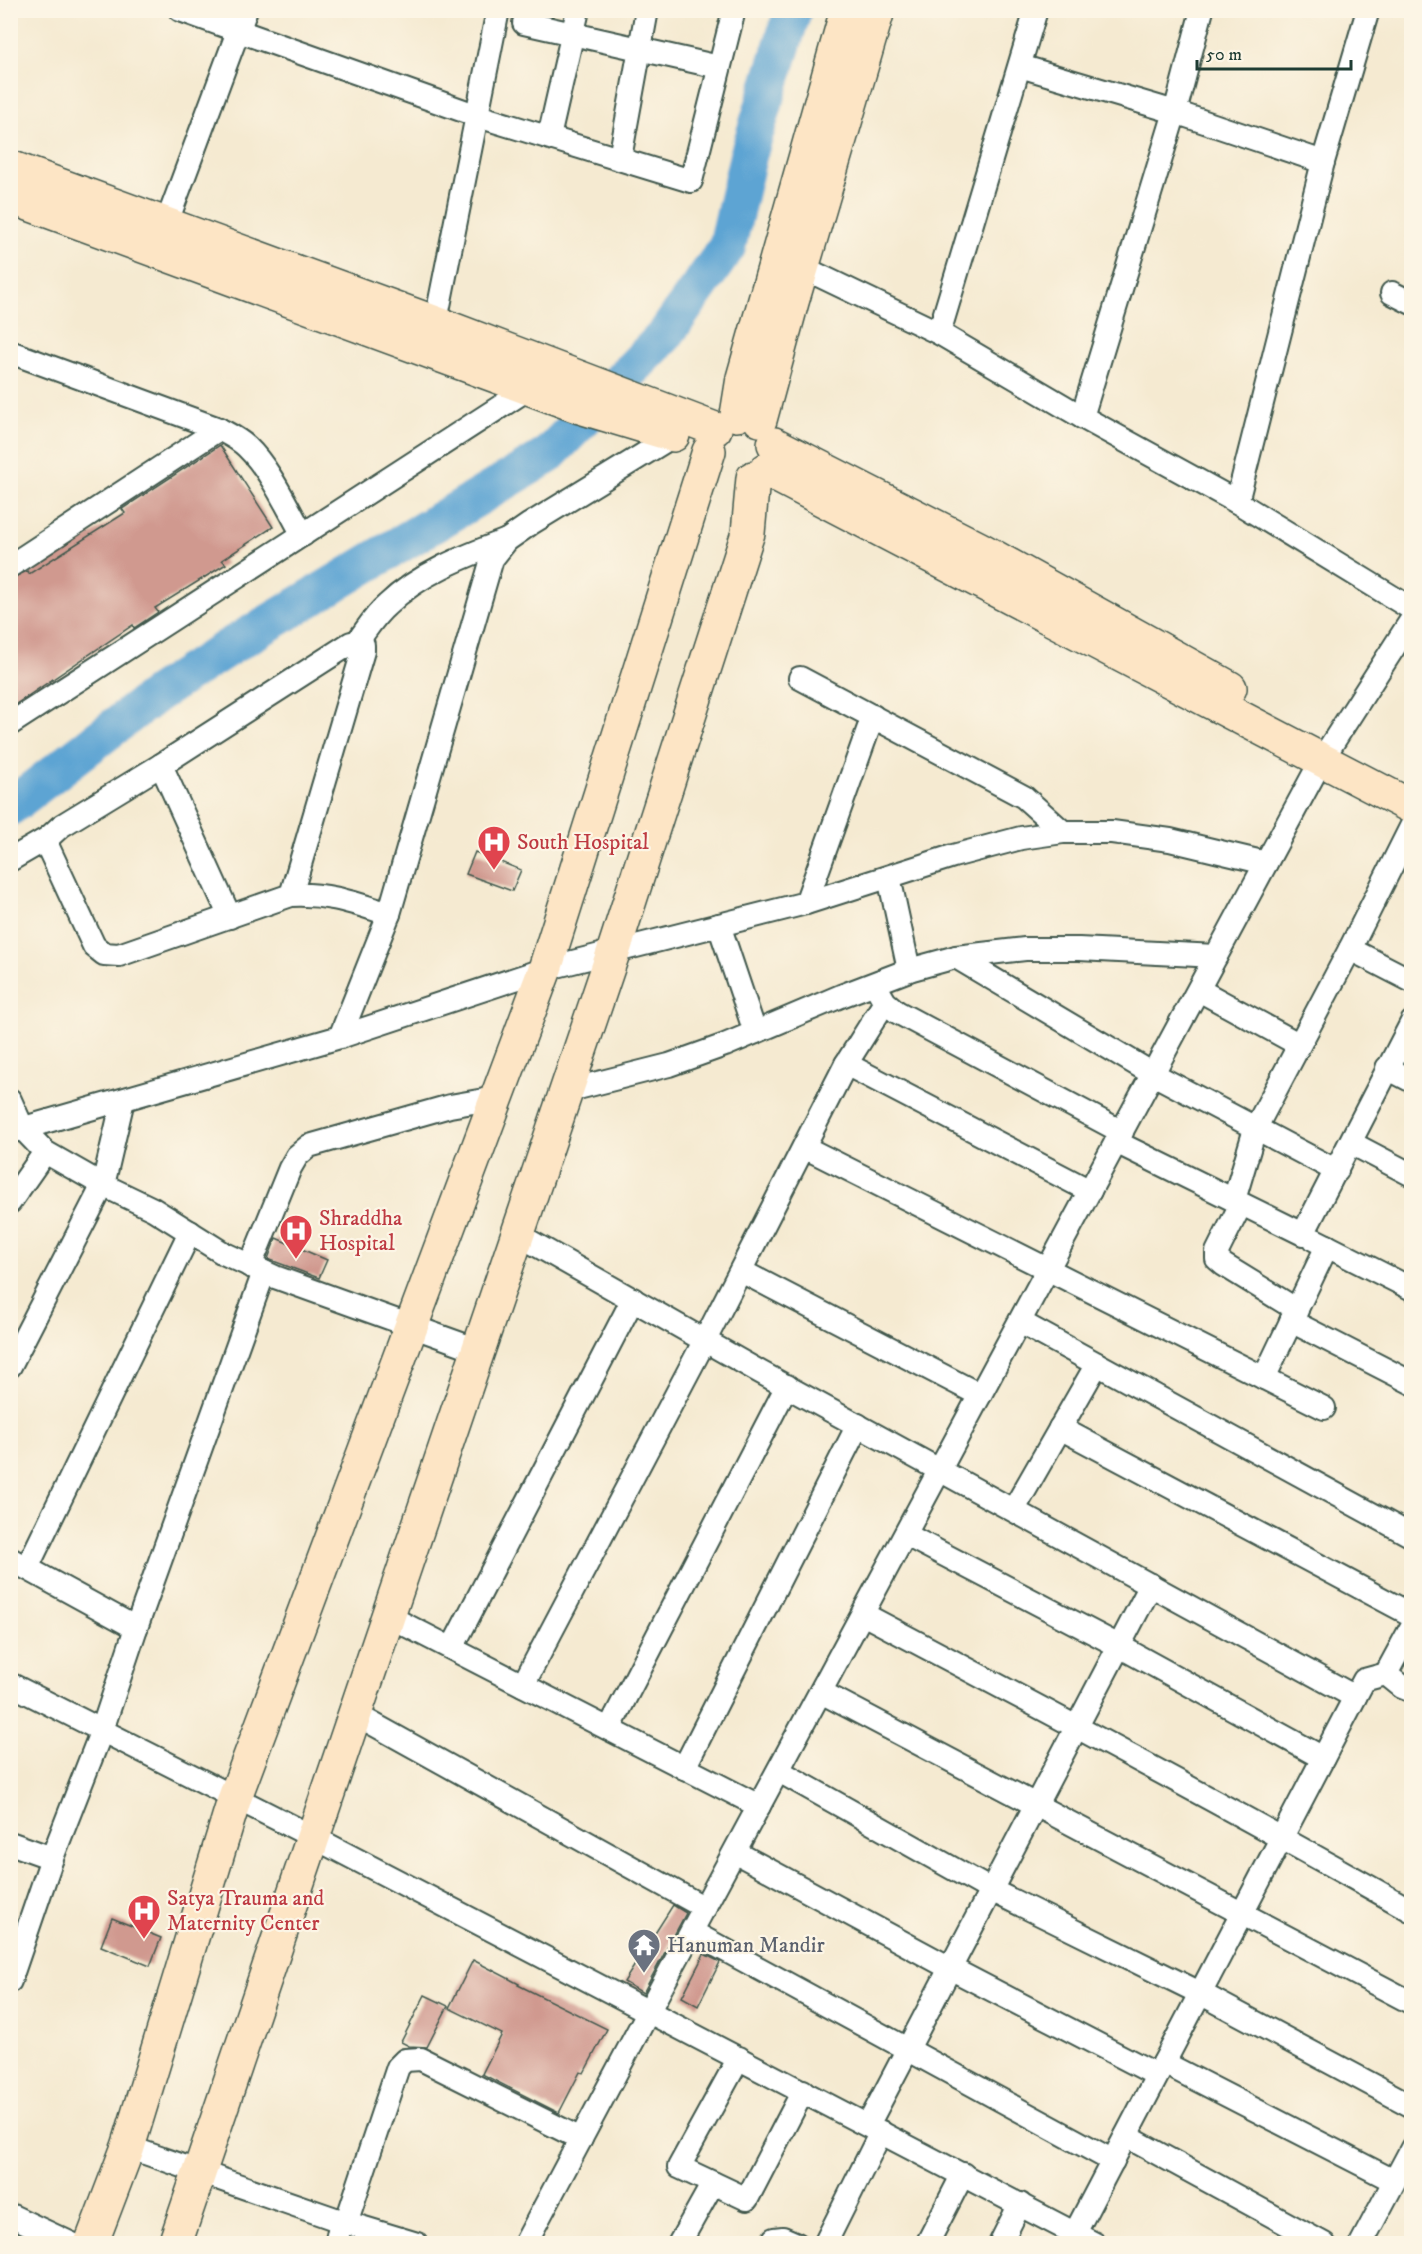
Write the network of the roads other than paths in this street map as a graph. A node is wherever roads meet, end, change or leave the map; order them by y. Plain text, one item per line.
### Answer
1 (180, 10) edge
2 (498, 10) edge
3 (579, 10) edge
4 (647, 10) edge
5 (734, 10) edge
6 (847, 10) edge
7 (878, 10) edge
8 (1036, 10) edge
9 (1202, 10) edge
10 (1368, 10) edge
11 (243, 21) edge
12 (524, 23) dead end
13 (573, 36) junction
14 (639, 50) junction
15 (1020, 66) junction
16 (719, 67) junction
17 (1175, 112) junction
18 (478, 116) junction
19 (549, 137) junction
20 (620, 158) junction
21 (1323, 162) junction
22 (10, 167) edge
23 (10, 197) edge
24 (162, 238) junction
25 (790, 261) junction
26 (939, 333) junction
27 (433, 337) junction
28 (10, 352) edge
29 (558, 369) junction
30 (529, 387) junction
31 (585, 394) junction
32 (1082, 417) junction
33 (664, 425) junction
34 (219, 429) junction
35 (740, 444) junction
36 (1237, 502) junction
37 (303, 535) junction
38 (507, 540) junction
39 (10, 566) edge
40 (1412, 609) edge
41 (1412, 619) edge
42 (357, 642) junction
43 (800, 678) dead end
44 (873, 716) junction
45 (10, 724) edge
46 (1326, 752) junction
47 (161, 765) junction
48 (1412, 784) edge
49 (1412, 807) edge
50 (1412, 825) edge
51 (1063, 832) junction
52 (48, 838) junction
53 (10, 860) edge
54 (1266, 863) junction
55 (889, 878) junction
56 (291, 895) junction
57 (806, 903) junction
58 (389, 914) junction
59 (230, 917) junction
60 (720, 925) junction
61 (1350, 949) junction
62 (613, 951) junction
63 (1216, 956) junction
64 (956, 957) junction
65 (545, 969) junction
66 (909, 970) junction
67 (1412, 981) edge
68 (1199, 990) junction
69 (880, 993) junction
70 (1412, 1022) edge
71 (754, 1032) junction
72 (340, 1037) junction
73 (1298, 1044) junction
74 (846, 1064) junction
75 (1387, 1068) junction
76 (1153, 1074) junction
77 (1412, 1081) edge
78 (566, 1091) junction
79 (496, 1098) junction
80 (10, 1100) edge
81 (123, 1100) junction
82 (1255, 1129) junction
83 (17, 1130) edge
84 (1119, 1137) junction
85 (1351, 1143) junction
86 (804, 1147) junction
87 (45, 1152) junction
88 (1336, 1171) junction
89 (1412, 1175) edge
90 (103, 1185) junction
91 (1090, 1191) junction
92 (10, 1202) edge
93 (1238, 1202) junction
94 (190, 1232) junction
95 (517, 1233) junction
96 (1303, 1234) junction
97 (1327, 1246) junction
98 (257, 1269) junction
99 (1047, 1270) junction
100 (741, 1271) junction
101 (1412, 1289) edge
102 (633, 1299) junction
103 (1294, 1316) junction
104 (1020, 1322) junction
105 (411, 1327) junction
106 (705, 1340) junction
107 (478, 1350) junction
108 (1097, 1364) junction
109 (10, 1366) edge
110 (1264, 1378) junction
111 (1412, 1383) edge
112 (787, 1386) junction
113 (980, 1395) junction
114 (1324, 1408) dead end
115 (858, 1425) junction
116 (1060, 1428) junction
117 (941, 1469) junction
118 (1014, 1509) junction
119 (906, 1532) junction
120 (1412, 1536) edge
121 (19, 1563) edge
122 (1151, 1585) junction
123 (863, 1614) junction
124 (1412, 1615) edge
125 (388, 1616) junction
126 (1412, 1626) edge
127 (136, 1628) junction
128 (1119, 1646) junction
129 (452, 1648) junction
130 (1386, 1674) junction
131 (10, 1684) edge
132 (523, 1685) junction
133 (1412, 1691) edge
134 (821, 1692) junction
135 (1355, 1697) junction
136 (355, 1714) junction
137 (1077, 1726) junction
138 (609, 1729) junction
139 (102, 1730) junction
140 (1323, 1758) junction
141 (684, 1768) junction
142 (778, 1771) junction
143 (235, 1797) junction
144 (1036, 1805) junction
145 (759, 1806) junction
146 (313, 1837) junction
147 (1281, 1837) junction
148 (10, 1843) edge
149 (735, 1852) junction
150 (52, 1858) junction
151 (991, 1890) junction
152 (705, 1908) junction
153 (1412, 1911) edge
154 (1242, 1912) junction
155 (692, 1932) junction
156 (950, 1968) junction
157 (10, 1981) edge
158 (1200, 1993) junction
159 (1412, 2003) edge
160 (650, 2011) junction
161 (908, 2049) junction
162 (739, 2058) junction
163 (1160, 2069) junction
164 (803, 2091) junction
165 (1412, 2106) edge
166 (874, 2128) junction
167 (1126, 2136) junction
168 (581, 2139) junction
169 (128, 2147) junction
170 (1412, 2148) edge
171 (1113, 2161) junction
172 (200, 2172) junction
173 (963, 2174) junction
174 (1394, 2181) junction
175 (713, 2183) junction
176 (1020, 2204) junction
177 (10, 2215) edge
178 (344, 2222) junction
179 (1075, 2233) junction
180 (72, 2244) edge
181 (91, 2244) edge
182 (176, 2244) edge
183 (336, 2244) edge
184 (417, 2244) edge
185 (525, 2244) edge
186 (679, 2244) edge
187 (771, 2244) edge
188 (797, 2244) edge
189 (825, 2244) edge
190 (927, 2244) edge
191 (1000, 2244) edge
192 (1095, 2244) edge
193 (1324, 2244) edge
194 (1361, 2244) edge

1 - 11 street
2 - 18 street
3 - 13 street
4 - 14 street
5 - 16 street
6 - 25 street
7 - 25 street
8 - 15 street
9 - 17 street
10 - 21 street
11 - 18 street
11 - 24 street
12 - 13 street
13 - 14 street
13 - 19 street
14 - 16 street
14 - 20 street
15 - 17 street
15 - 26 street
16 - 20 street
17 - 21 street
17 - 32 street
18 - 19 street
18 - 27 street
19 - 20 street
21 - 36 street
22 - 24 street
23 - 24 street
24 - 27 street
25 - 26 street
25 - 35 street
26 - 32 street
27 - 29 street
27 - 30 street
28 - 34 street
29 - 30 street
29 - 31 street
30 - 31 street
30 - 37 street
31 - 33 street
32 - 36 street
33 - 35 street
33 - 38 street
34 - 37 street
34 - 39 street
35 - 46 street
35 - 62 street
35 - 65 street
36 - 40 street
37 - 45 street
38 - 42 street
38 - 58 street
41 - 46 street
42 - 47 street
42 - 56 street
43 - 44 street
44 - 51 street
44 - 57 street
46 - 48 street
46 - 49 street
46 - 54 street
47 - 52 street
47 - 59 street
50 - 61 street
51 - 54 street
51 - 55 street
52 - 53 street
52 - 59 street
54 - 63 street
55 - 57 street
55 - 66 street
56 - 58 street
56 - 59 street
57 - 60 street
58 - 72 street
60 - 62 street
60 - 71 street
61 - 67 street
61 - 73 street
62 - 65 street
62 - 78 street
63 - 64 street
63 - 68 street
64 - 66 street
64 - 76 street
65 - 72 street
65 - 79 street
66 - 69 street
68 - 73 street
68 - 76 street
69 - 71 street
69 - 74 street
69 - 84 street
70 - 75 street
71 - 78 street
72 - 81 street
73 - 82 street
74 - 86 street
74 - 91 street
75 - 77 street
75 - 85 street
76 - 82 street
76 - 84 street
78 - 95 street
79 - 98 street
79 - 105 street
80 - 83 street
81 - 83 street
81 - 90 street
82 - 88 street
82 - 93 street
83 - 87 street
84 - 91 street
84 - 93 street
85 - 88 street
85 - 89 street
86 - 99 street
86 - 100 street
87 - 90 street
87 - 92 street
88 - 96 street
90 - 94 street
90 - 109 street
91 - 99 street
93 - 96 street
93 - 103 street
94 - 98 street
94 - 121 street
95 - 102 street
95 - 107 street
96 - 97 street
97 - 101 street
97 - 103 street
98 - 105 street
98 - 127 street
99 - 104 street
99 - 110 street
100 - 106 street
100 - 113 street
102 - 106 street
102 - 129 street
103 - 110 street
103 - 111 street
104 - 108 street
104 - 113 street
105 - 107 street
105 - 143 street
106 - 112 street
106 - 132 street
107 - 125 street
108 - 116 street
108 - 120 street
110 - 114 street
112 - 115 street
112 - 138 street
113 - 117 street
115 - 117 street
115 - 141 street
116 - 118 street
116 - 124 street
117 - 118 street
117 - 119 street
118 - 122 street
119 - 123 street
119 - 128 street
121 - 127 street
122 - 128 street
122 - 135 street
123 - 134 street
123 - 137 street
125 - 129 street
125 - 136 street
126 - 130 street
127 - 139 street
128 - 137 street
128 - 140 street
129 - 132 street
130 - 133 street
130 - 135 street
131 - 139 street
132 - 138 street
134 - 142 street
134 - 144 street
135 - 140 street
136 - 146 street
136 - 152 street
137 - 144 street
137 - 147 street
138 - 141 street
139 - 143 street
139 - 150 street
140 - 147 street
141 - 145 street
142 - 145 street
142 - 151 street
143 - 146 street
143 - 169 street
144 - 151 street
144 - 154 street
145 - 149 street
146 - 160 street
146 - 172 street
147 - 153 street
147 - 154 street
148 - 150 street
149 - 152 street
149 - 156 street
150 - 157 street
151 - 156 street
151 - 158 street
152 - 155 street
154 - 158 street
154 - 159 street
155 - 160 street
155 - 161 street
156 - 161 street
156 - 163 street
158 - 163 street
158 - 165 street
160 - 162 street
160 - 168 street
161 - 166 street
161 - 171 street
162 - 164 street
162 - 175 street
163 - 167 street
163 - 174 street
164 - 166 street
164 - 175 street
166 - 173 street
166 - 189 street
167 - 171 street
167 - 193 street
168 - 178 street
168 - 185 street
169 - 172 street
169 - 181 street
170 - 174 street
171 - 179 street
172 - 178 street
172 - 182 street
173 - 176 street
173 - 190 street
174 - 194 street
175 - 186 street
176 - 179 street
176 - 191 street
177 - 180 street
178 - 183 street
178 - 184 street
179 - 192 street
187 - 188 street

